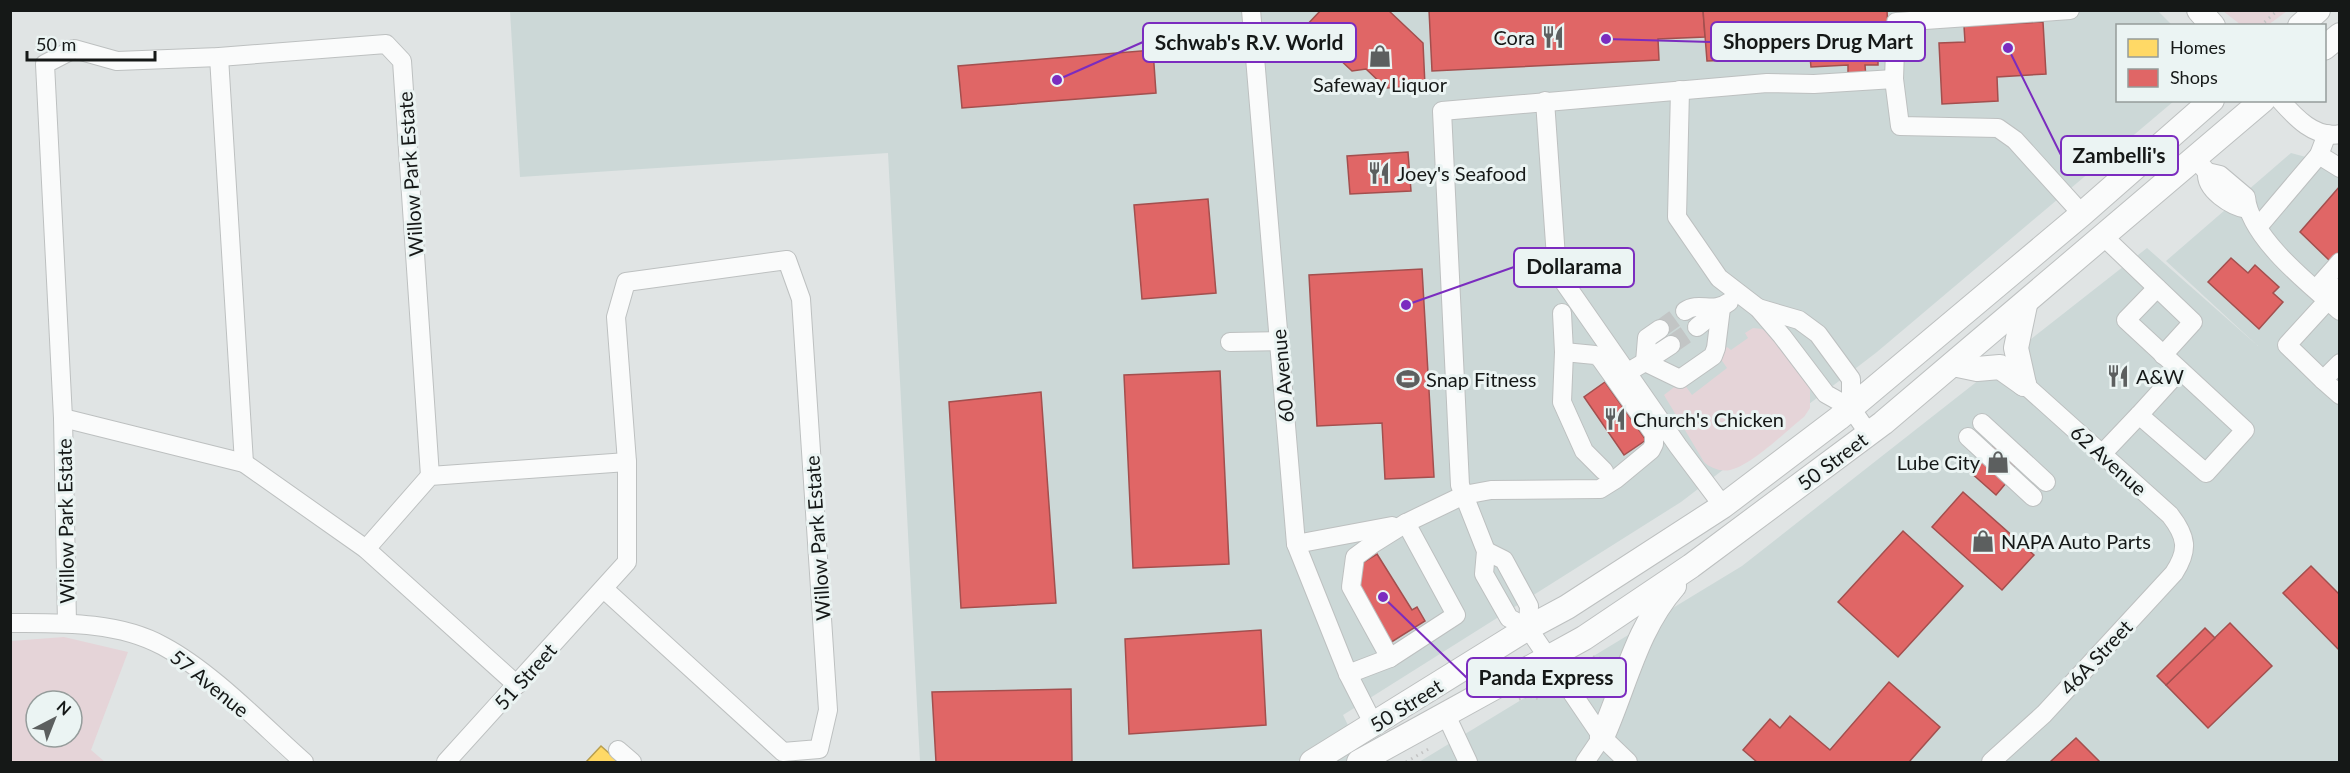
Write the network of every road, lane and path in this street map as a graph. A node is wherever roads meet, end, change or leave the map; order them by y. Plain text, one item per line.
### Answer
1 (1251, 10) edge
2 (2070, 10) edge
3 (2199, 10) edge
4 (2278, 10) edge
5 (2318, 10) edge
6 (2211, 24) edge
7 (2262, 24) edge
8 (2302, 24) edge
9 (2340, 35) edge
10 (2326, 47) edge
11 (219, 57) junction
12 (1894, 79) junction
13 (1680, 90) junction
14 (1545, 101) junction
15 (2210, 102) edge
16 (2262, 102) edge
17 (2282, 102) edge
18 (2333, 134) edge
19 (2319, 155) junction
20 (2201, 165) junction
21 (2340, 168) edge
22 (2082, 214) junction
23 (2258, 227) junction
24 (2103, 237) junction
25 (2340, 262) edge
26 (2157, 288) junction
27 (1740, 294) junction
28 (2330, 297) edge
29 (1976, 302) junction
30 (2025, 305) junction
31 (1721, 308) junction
32 (1758, 308) junction
33 (1685, 311) tunnel mouth
34 (1562, 313) dead end
35 (1697, 327) tunnel mouth
36 (1660, 329) tunnel mouth
37 (1279, 341) junction
38 (1230, 342) dead end
39 (1671, 345) tunnel mouth
40 (1976, 345) junction
41 (1564, 352) junction
42 (2163, 355) junction
43 (1645, 362) junction
44 (2340, 363) edge
45 (1953, 364) junction
46 (2000, 367) junction
47 (2179, 371) junction
48 (1628, 372) junction
49 (2323, 380) junction
50 (2024, 384) junction
51 (2340, 395) edge
52 (1851, 408) junction
53 (2139, 415) junction
54 (63, 418) junction
55 (1982, 423) dead end
56 (1869, 434) junction
57 (1968, 437) dead end
58 (2102, 454) junction
59 (627, 462) junction
60 (244, 464) junction
61 (1604, 471) dead end
62 (430, 476) junction
63 (2046, 482) dead end
64 (1464, 495) junction
65 (2033, 497) dead end
66 (1723, 506) junction
67 (1406, 523) junction
68 (2184, 542) joint
69 (1296, 543) junction
70 (366, 549) junction
71 (1691, 566) junction
72 (604, 589) junction
73 (10, 623) edge
74 (67, 623) junction
75 (1528, 628) junction
76 (1593, 657) dead end
77 (1390, 658) junction
78 (1548, 658) junction
79 (1612, 661) dead end
80 (1348, 674) junction
81 (517, 685) junction
82 (1543, 687) dead end
83 (1518, 699) dead end
84 (1450, 724) junction
85 (1374, 725) junction
86 (1602, 737) junction
87 (618, 750) dead end
88 (304, 762) edge
89 (446, 762) edge
90 (632, 762) edge
91 (1312, 762) edge
92 (1363, 762) edge
93 (1406, 762) edge
94 (1465, 762) edge
95 (1585, 762) edge
96 (1628, 762) edge
97 (1991, 762) edge

1 - 37 street, 60 Avenue
2 - 12 street
3 - 6 main road
4 - 7 path
5 - 8 main road
9 - 10 main road
11 - 54 street, Willow Park Estate
11 - 60 street
11 - 62 street, Willow Park Estate
12 - 13 street
12 - 22 street
13 - 14 street
13 - 27 street
14 - 48 street
14 - 64 street
15 - 22 main road, 50 Street
16 - 20 main road, 50 Street
17 - 18 street
18 - 19 street
19 - 21 street
19 - 23 street
20 - 23 street
20 - 24 main road, 50 Street
22 - 29 main road, 50 Street
23 - 28 street
24 - 26 street
24 - 30 main road, 50 Street
25 - 28 street
26 - 42 street
26 - 42 street
27 - 31 street
27 - 32 street
28 - 49 street
29 - 40 main road
29 - 52 main road, 50 Street
30 - 40 main road, 50 Street
30 - 50 main road
31 - 33 street
31 - 35 street
31 - 43 street
32 - 52 street
32 - 52 street
34 - 41 street
36 - 43 street
37 - 38 street
37 - 69 street, 60 Avenue
39 - 43 street
40 - 45 main road, 50 Street
40 - 46 main road
41 - 61 street
41 - 64 street
42 - 47 street
43 - 48 street
44 - 49 street
45 - 46 main road
45 - 56 main road, 50 Street
46 - 50 main road
47 - 53 street
47 - 53 street
48 - 66 street
49 - 51 street
50 - 58 street, 62 Avenue
52 - 56 street
52 - 66 main road, 50 Street
53 - 58 street
54 - 60 street, Willow Park Estate
54 - 74 street, Willow Park Estate
55 - 63 street
56 - 71 main road, 50 Street
57 - 65 street
58 - 68 street, 62 Avenue
59 - 62 street
59 - 72 street, Willow Park Estate
59 - 72 street, Willow Park Estate
60 - 70 street, Willow Park Estate
62 - 70 street
64 - 67 street
64 - 75 street
66 - 75 main road, 50 Street
67 - 69 street
67 - 77 street
67 - 77 street
68 - 97 street, 46A Street
69 - 80 street, 60 Avenue
70 - 81 street, Willow Park Estate
71 - 78 main road, 50 Street
71 - 86 main road
72 - 81 street, 51 Street
73 - 74 street, 57 Avenue
74 - 88 street, 57 Avenue
75 - 78 street
75 - 85 main road, 50 Street
76 - 79 path
77 - 80 street
78 - 84 main road, 50 Street
78 - 86 street
80 - 85 street, 60 Avenue
81 - 89 street, 51 Street
82 - 83 path
84 - 92 main road, 50 Street
84 - 93 path
84 - 94 street
85 - 91 main road, 50 Street
86 - 95 street
86 - 96 street
87 - 90 street

